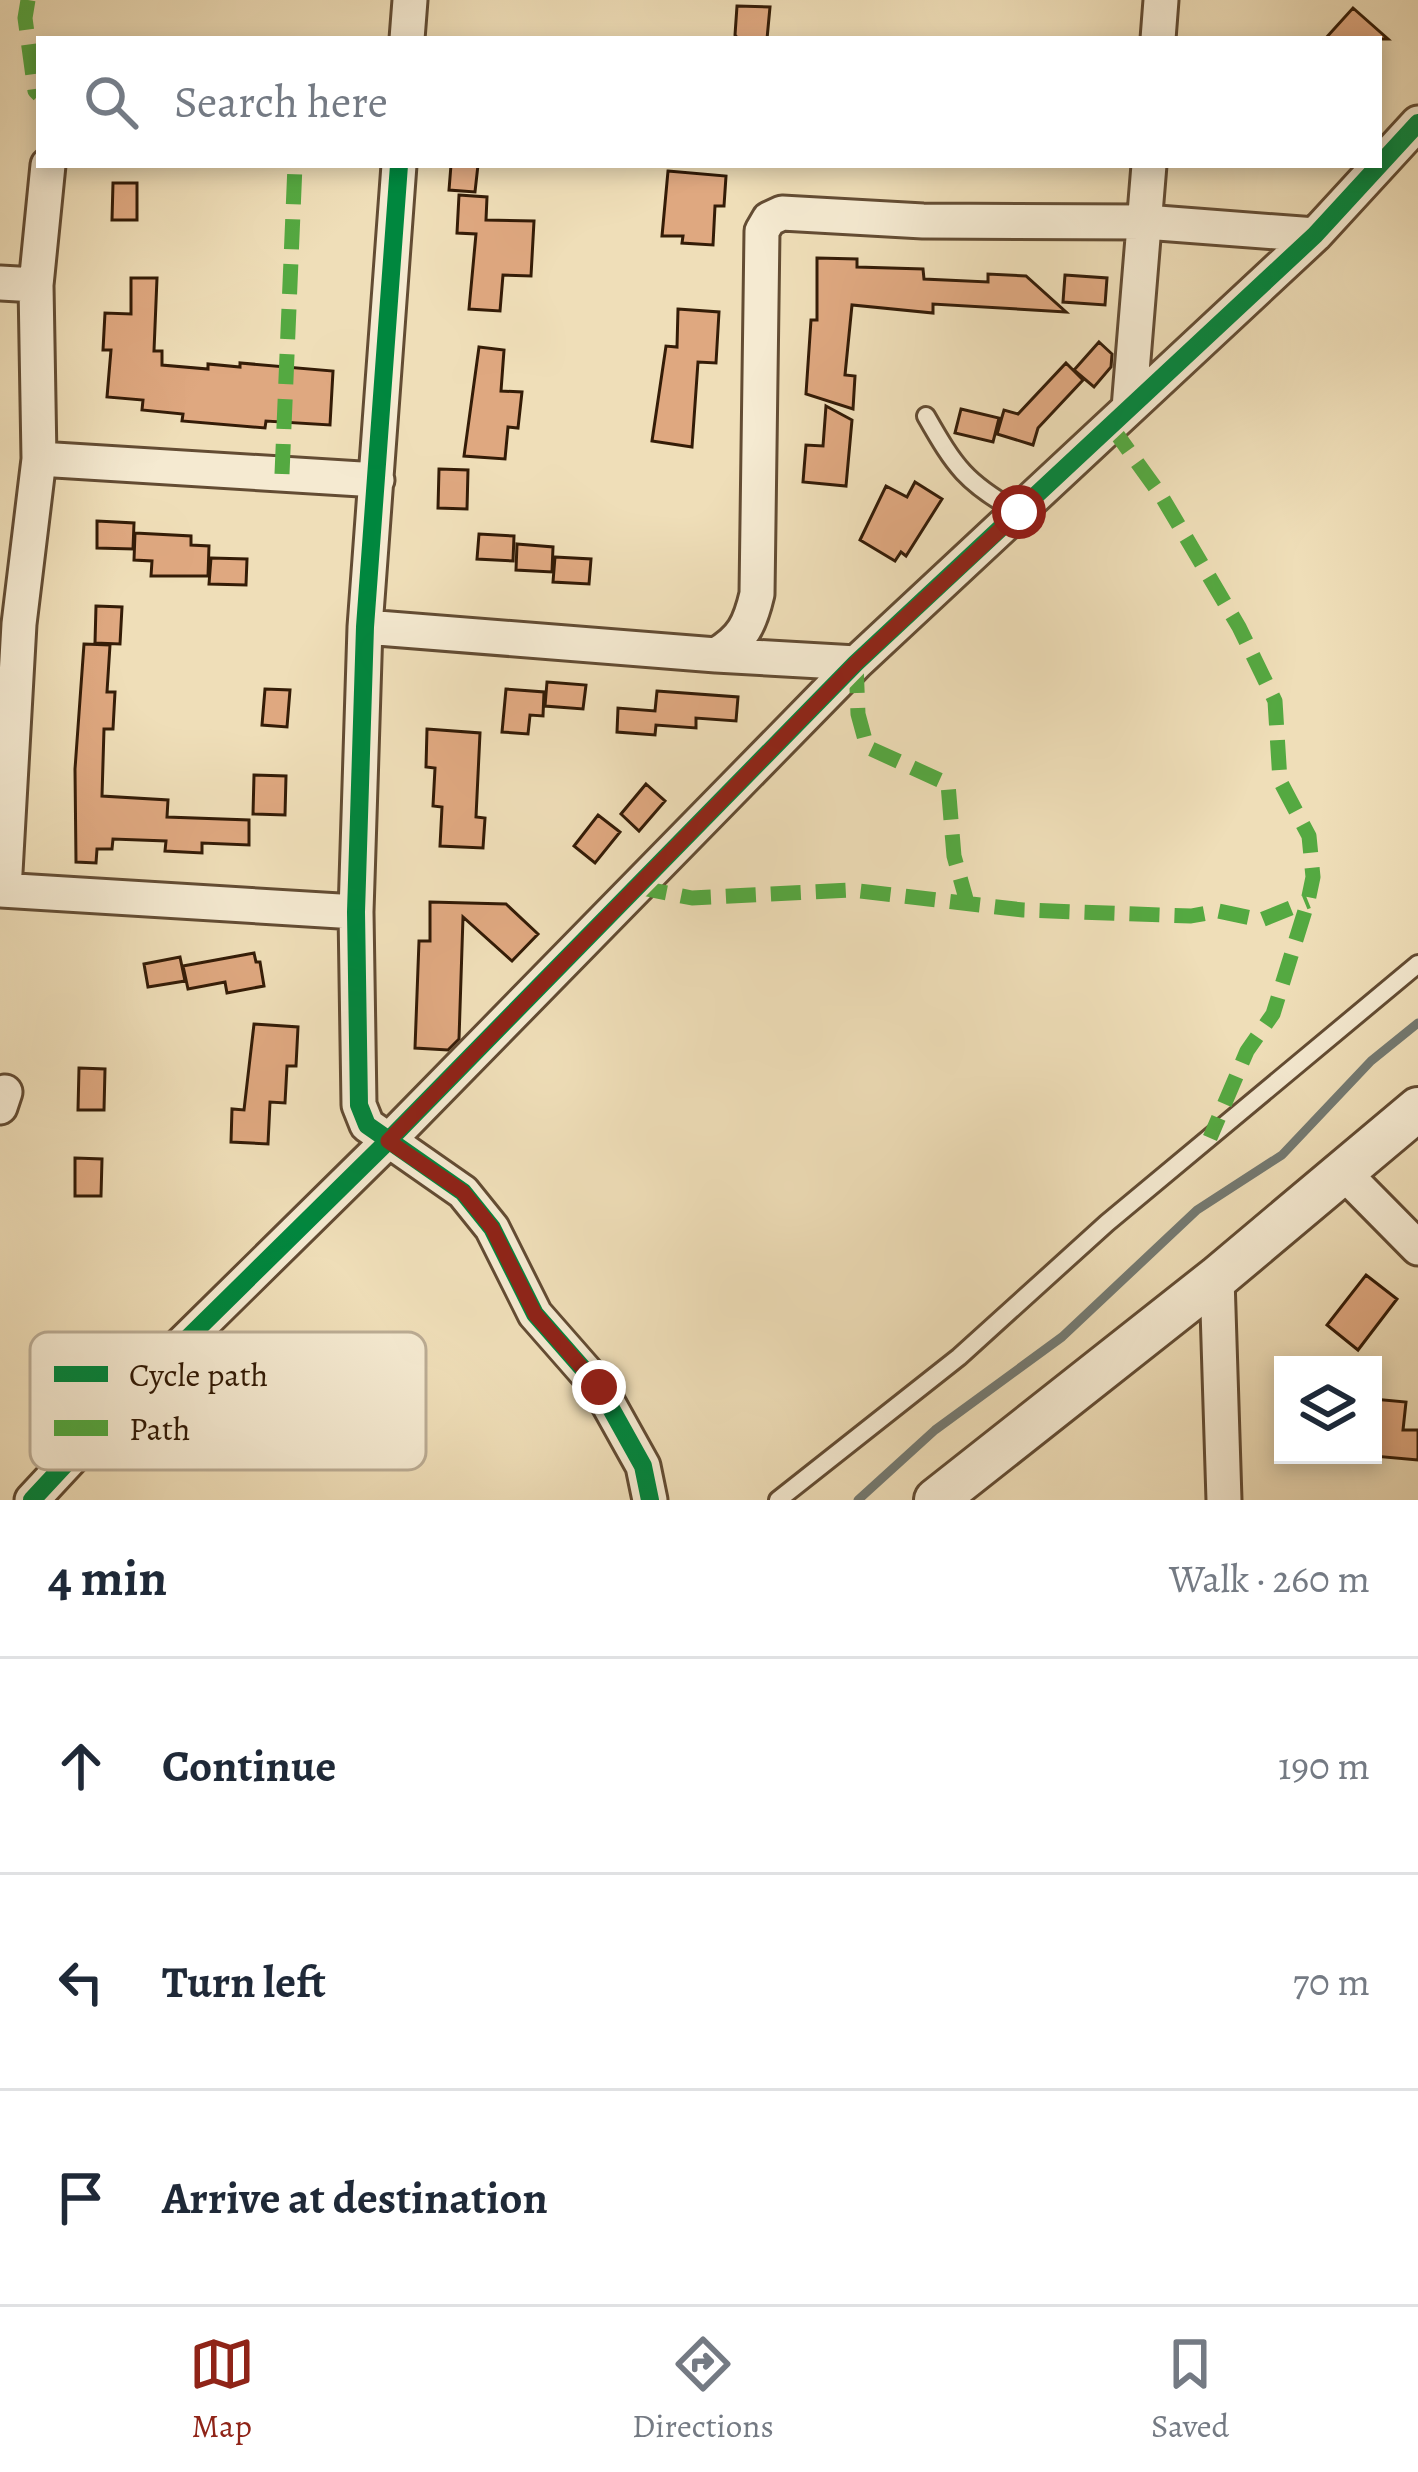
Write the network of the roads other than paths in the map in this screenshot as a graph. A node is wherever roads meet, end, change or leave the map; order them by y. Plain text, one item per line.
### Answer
1 (410, 0) edge
2 (1161, 0) edge
3 (407, 36) edge
4 (1158, 36) edge
5 (1418, 123) edge
6 (1382, 162) edge
7 (48, 168) edge
8 (399, 168) edge
9 (1149, 168) edge
10 (1377, 168) edge
11 (1145, 222) junction
12 (1315, 236) junction
13 (0, 284) edge
14 (36, 285) junction
15 (1129, 408) junction
16 (926, 416) dead end
17 (39, 459) junction
18 (377, 479) junction
19 (1019, 512) junction
20 (10, 623) edge
21 (365, 627) junction
22 (716, 655) junction
23 (856, 663) junction
24 (2, 890) edge
25 (356, 912) junction
26 (1418, 964) edge
27 (1418, 1109) edge
28 (388, 1141) junction
29 (1342, 1172) junction
30 (1418, 1248) edge
31 (1217, 1278) junction
32 (194, 1332) edge
33 (60, 1470) edge
34 (32, 1500) edge
35 (650, 1500) edge
36 (778, 1500) edge
37 (936, 1500) edge
38 (1224, 1500) edge

1 - 3 street
2 - 4 street
5 - 6 street
7 - 14 street
8 - 18 street
9 - 11 street
10 - 12 street
11 - 12 street
11 - 15 street
11 - 22 street
12 - 15 street
13 - 14 street
14 - 17 street
15 - 19 street
16 - 19 lane
17 - 18 street
17 - 20 street
18 - 21 street
19 - 23 street
20 - 24 street
21 - 22 street
21 - 25 street
22 - 23 street
23 - 28 street
24 - 25 street
25 - 28 street
26 - 36 lane
27 - 29 street
28 - 32 street
28 - 35 street
29 - 30 street
29 - 31 street
31 - 37 street
31 - 38 street
33 - 34 street

